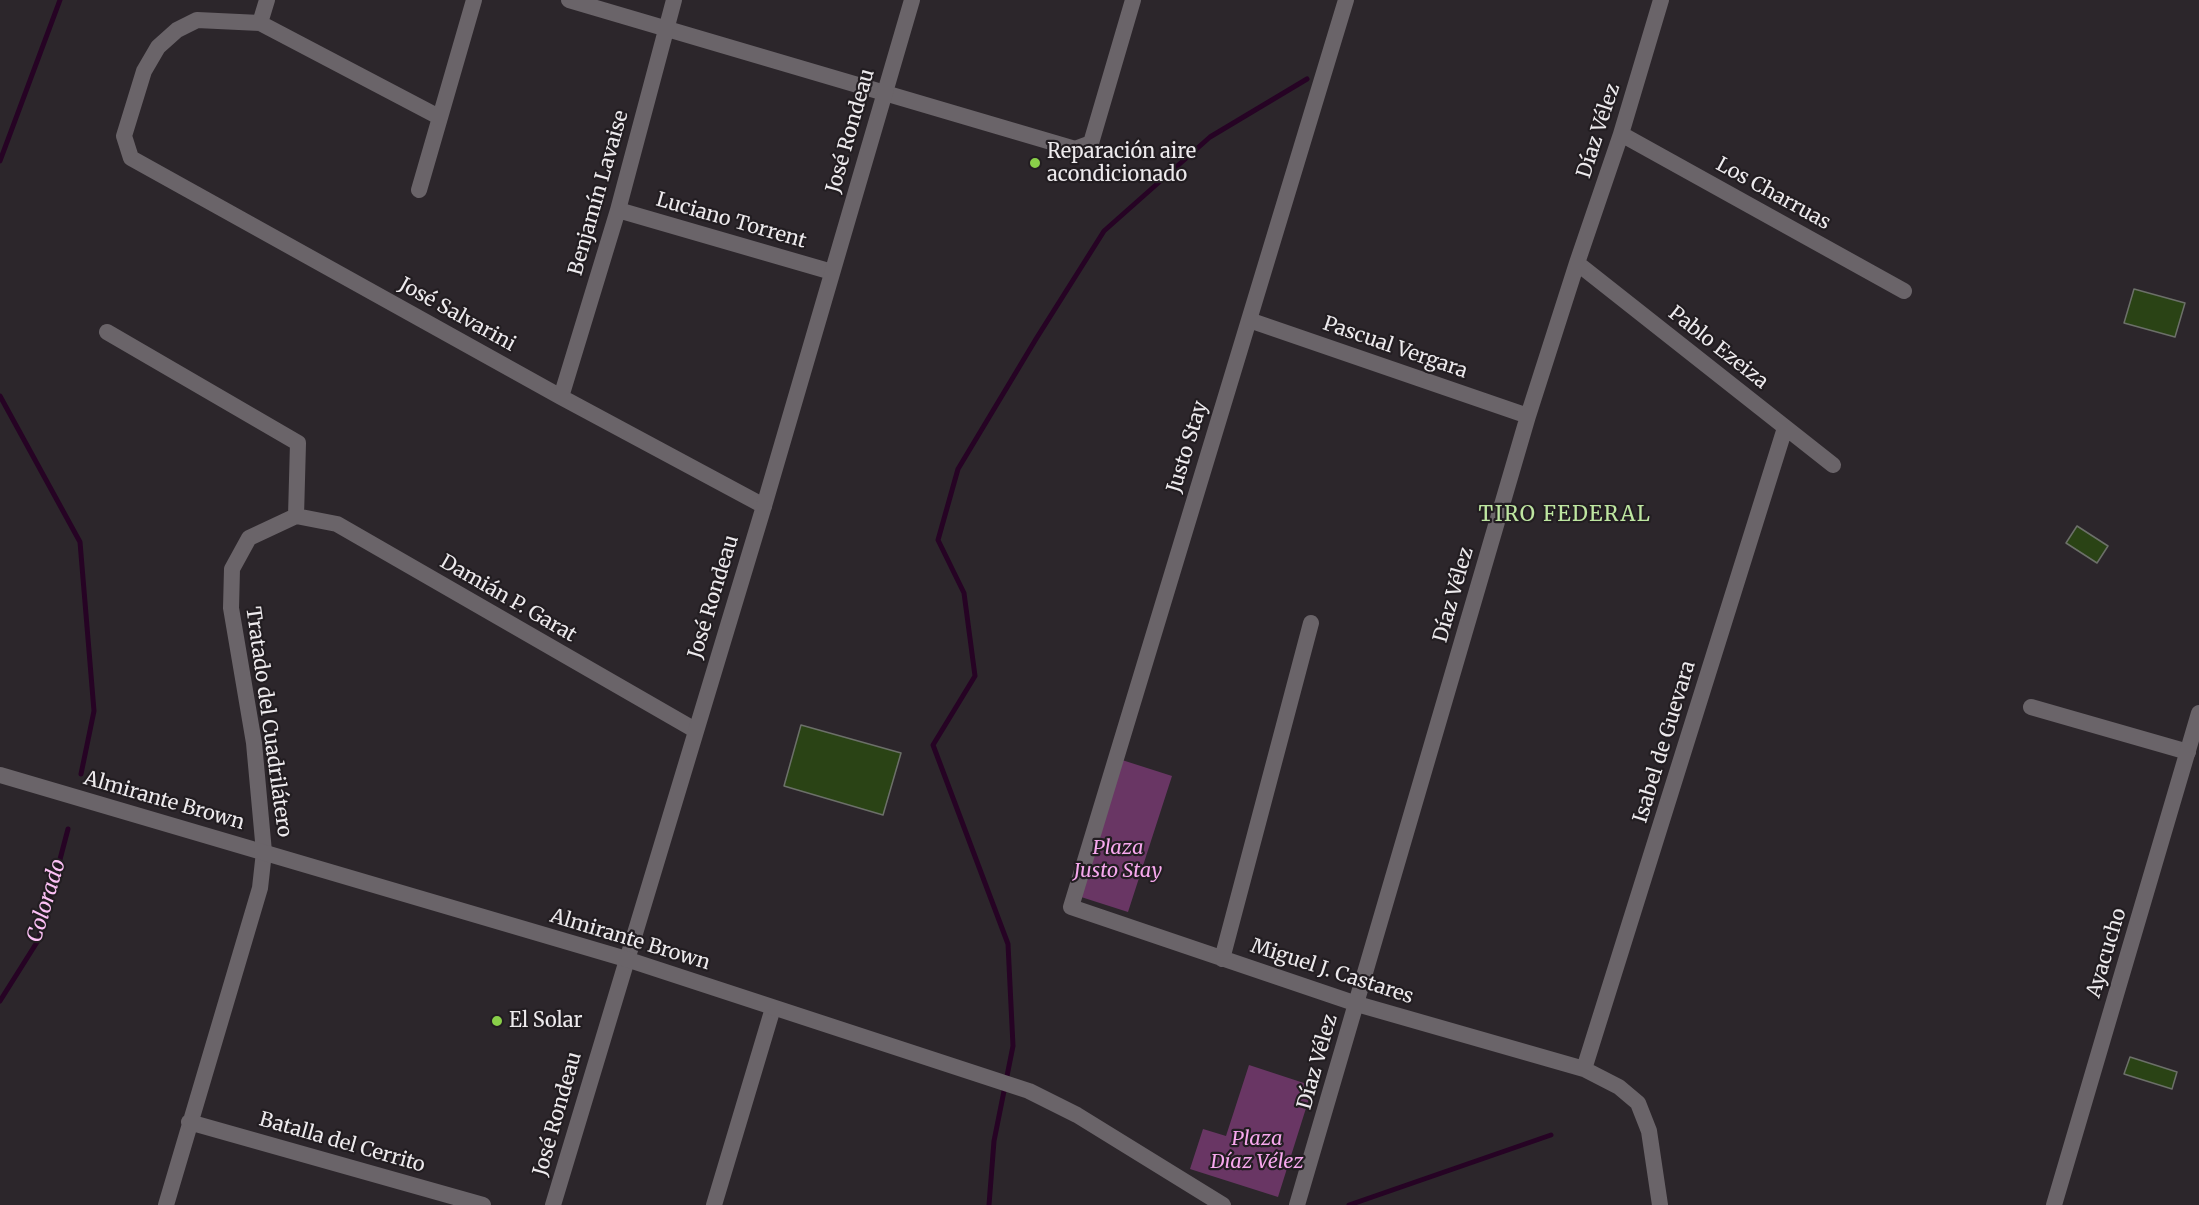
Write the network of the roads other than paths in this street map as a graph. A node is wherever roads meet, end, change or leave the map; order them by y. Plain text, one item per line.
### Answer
1 (267, 0) edge
2 (474, 0) edge
3 (569, 0) edge
4 (674, 0) edge
5 (912, 0) edge
6 (1133, 0) edge
7 (1346, 0) edge
8 (1661, 0) edge
9 (260, 23) junction
10 (666, 28) junction
11 (884, 92) junction
12 (439, 117) junction
13 (1621, 134) junction
14 (419, 190) dead end
15 (618, 210) junction
16 (1577, 263) junction
17 (832, 272) junction
18 (1904, 291) dead end
19 (1249, 320) junction
20 (107, 332) dead end
21 (561, 397) junction
22 (1528, 416) junction
23 (1785, 428) junction
24 (1833, 465) dead end
25 (764, 506) junction
26 (296, 516) junction
27 (1311, 622) dead end
28 (2031, 707) dead end
29 (2199, 713) edge
30 (695, 730) junction
31 (2188, 752) junction
32 (0, 775) edge
33 (264, 852) junction
34 (1071, 907) joint
35 (626, 959) junction
36 (1222, 959) junction
37 (1357, 1004) junction
38 (773, 1008) junction
39 (1584, 1069) junction
40 (189, 1122) junction
41 (166, 1205) edge
42 (483, 1205) edge
43 (553, 1205) edge
44 (714, 1205) edge
45 (1223, 1205) edge
46 (1297, 1205) edge
47 (1660, 1205) edge
48 (2054, 1205) edge

1 - 9 street
2 - 12 street
3 - 10 street
4 - 10 street, Benjamín Lavaise
5 - 11 street, José Rondeau
6 - 11 street
7 - 19 street, Justo Stay
8 - 13 street, Díaz Vélez
9 - 12 street
9 - 21 street, José Salvarini
10 - 11 street
10 - 15 street, Benjamín Lavaise
11 - 17 street, José Rondeau
12 - 14 street
13 - 16 street, Díaz Vélez
13 - 18 street, Los Charruas
15 - 17 street, Luciano Torrent
15 - 21 street, Benjamín Lavaise
16 - 22 street, Díaz Vélez
16 - 23 street, Pablo Ezeiza
17 - 25 street, José Rondeau
19 - 22 street, Pascual Vergara
19 - 34 street, Justo Stay
20 - 26 street
21 - 25 street, José Salvarini
22 - 37 street, Díaz Vélez
23 - 24 street, Pablo Ezeiza
23 - 39 street, Isabel de Guevara
25 - 30 street, José Rondeau
26 - 30 street, Damián P. Garat
26 - 33 street, Tratado del Cuadrilátero
27 - 36 street
28 - 31 street
29 - 31 street, Ayacucho
30 - 35 street, José Rondeau
31 - 48 street, Ayacucho
32 - 33 street, Almirante Brown
33 - 35 street, Almirante Brown
33 - 40 street, Tratado del Cuadrilátero
34 - 36 street, Miguel J. Castares
35 - 38 street, Almirante Brown
35 - 43 street, José Rondeau
36 - 37 street, Miguel J. Castares
37 - 39 street, Miguel J. Castares
37 - 46 street, Díaz Vélez
38 - 44 street
38 - 45 street, Almirante Brown
39 - 47 street, Miguel J. Castares
40 - 41 street, Tratado del Cuadrilátero
40 - 42 street, Batalla del Cerrito

